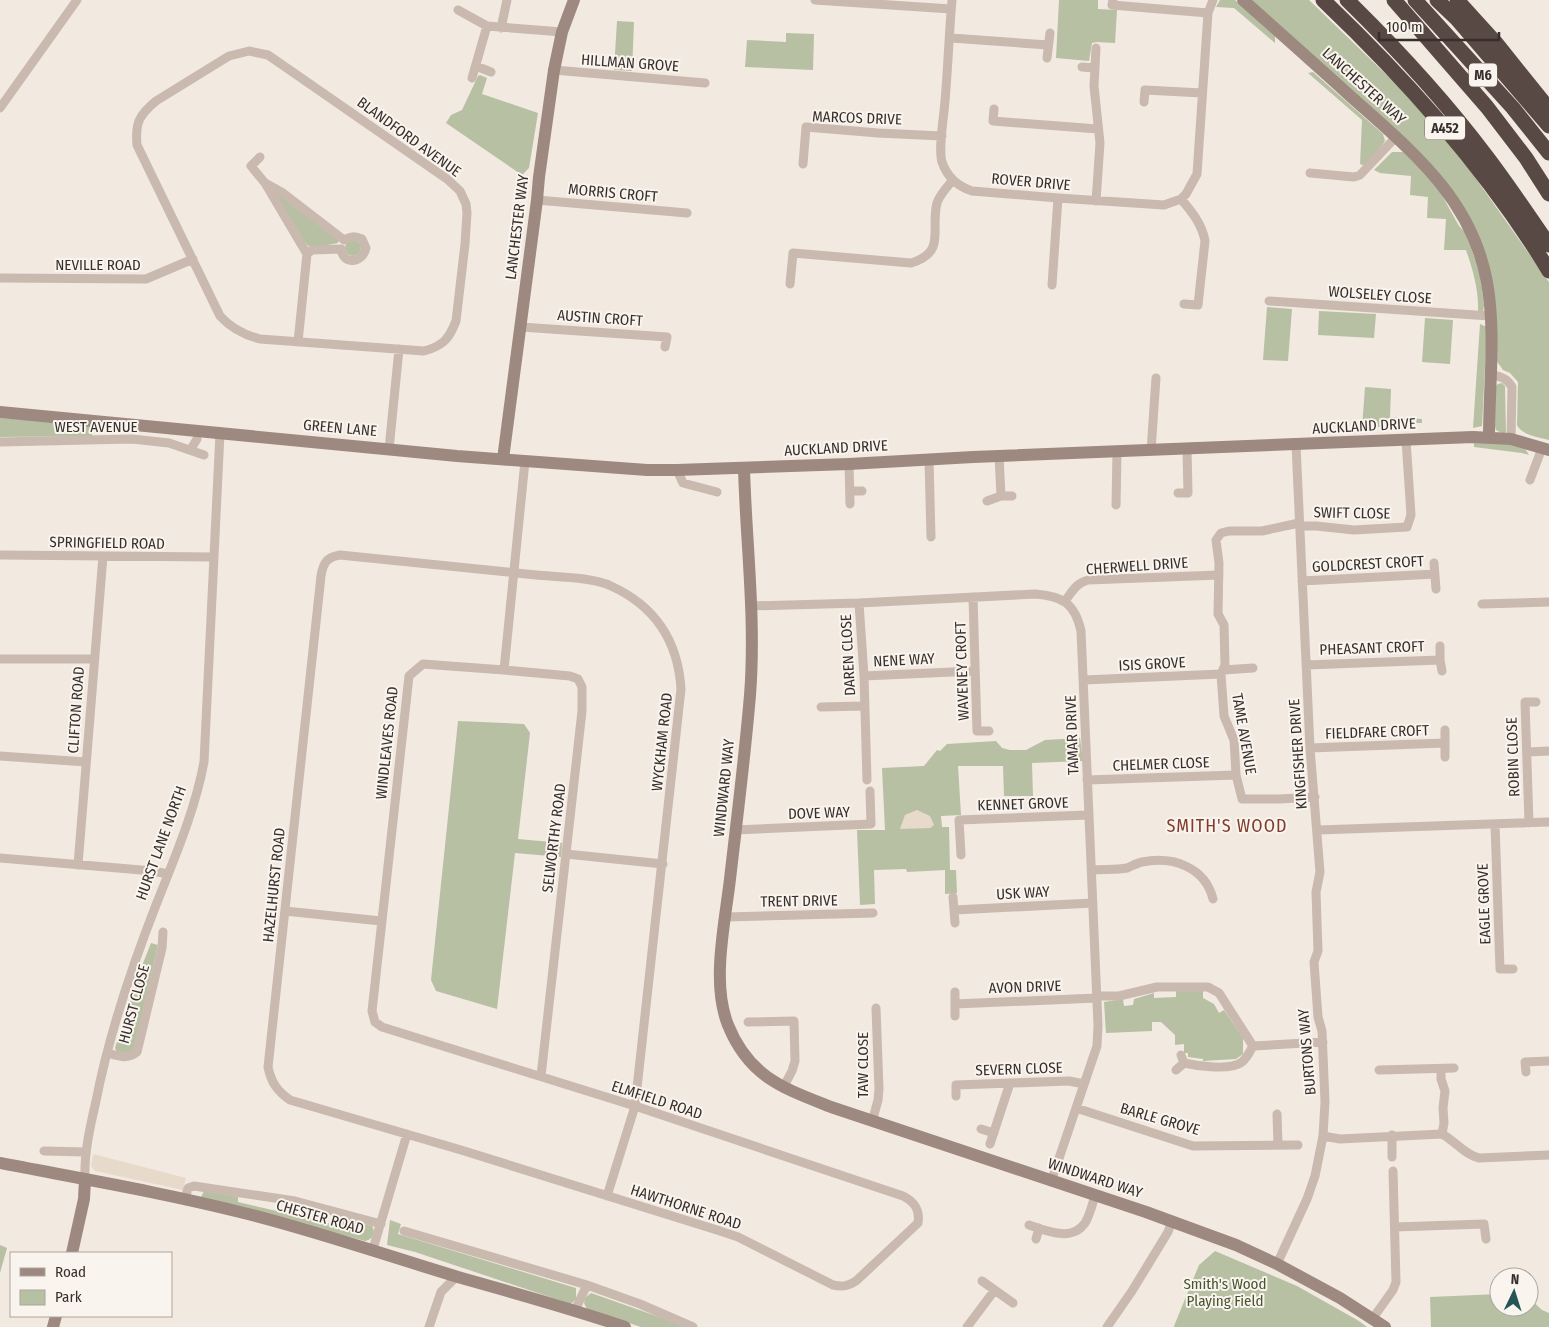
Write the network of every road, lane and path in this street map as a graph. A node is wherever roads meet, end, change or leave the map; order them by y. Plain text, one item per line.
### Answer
1 (77, 0) edge
2 (507, 0) edge
3 (574, 0) edge
4 (815, 0) edge
5 (1113, 0) edge
6 (1213, 0) edge
7 (1243, 0) edge
8 (1323, 0) edge
9 (1347, 0) edge
10 (1394, 0) edge
11 (1415, 0) edge
12 (1437, 0) edge
13 (1457, 0) edge
14 (952, 4) edge
15 (458, 10) dead end
16 (1208, 13) junction
17 (487, 26) junction
18 (501, 28) junction
19 (562, 32) junction
20 (1050, 33) dead end
21 (951, 38) junction
22 (1048, 45) junction
23 (1096, 48) dead end
24 (1047, 58) dead end
25 (476, 66) junction
26 (1082, 67) dead end
27 (1094, 68) junction
28 (554, 70) junction
29 (491, 72) dead end
30 (472, 78) dead end
31 (704, 82) dead end
32 (1202, 93) junction
33 (1144, 102) dead end
34 (0, 108) edge
35 (994, 109) dead end
36 (1549, 109) edge
37 (1549, 126) edge
38 (1098, 129) junction
39 (942, 136) junction
40 (1396, 137) junction
41 (1549, 153) edge
42 (260, 157) dead end
43 (803, 164) dead end
44 (1310, 173) dead end
45 (953, 180) junction
46 (265, 183) junction
47 (1549, 194) edge
48 (1058, 198) junction
49 (1181, 199) junction
50 (537, 200) junction
51 (1096, 201) junction
52 (687, 213) dead end
53 (1549, 245) edge
54 (306, 254) junction
55 (193, 259) junction
56 (1549, 271) edge
57 (0, 278) edge
58 (790, 284) dead end
59 (1052, 286) dead end
60 (1269, 301) dead end
61 (1184, 304) dead end
62 (1490, 316) junction
63 (521, 327) junction
64 (298, 342) junction
65 (665, 348) dead end
66 (399, 349) junction
67 (1490, 374) junction
68 (1156, 378) dead end
69 (0, 412) edge
70 (220, 433) junction
71 (1489, 437) junction
72 (197, 439) dead end
73 (1511, 439) junction
74 (1406, 440) junction
75 (0, 442) edge
76 (1296, 445) junction
77 (389, 449) junction
78 (1187, 449) junction
79 (1545, 449) edge
80 (191, 450) junction
81 (1151, 451) junction
82 (1117, 452) junction
83 (204, 455) dead end
84 (999, 456) junction
85 (503, 459) junction
86 (929, 460) junction
87 (525, 462) junction
88 (849, 464) junction
89 (744, 468) junction
90 (677, 470) junction
91 (1530, 480) dead end
92 (850, 491) junction
93 (862, 491) dead end
94 (717, 492) dead end
95 (1178, 493) dead end
96 (1001, 496) junction
97 (1012, 496) dead end
98 (987, 500) dead end
99 (850, 504) dead end
100 (1116, 505) dead end
101 (1299, 525) junction
102 (931, 537) dead end
103 (0, 555) edge
104 (340, 555) joint
105 (102, 556) junction
106 (214, 557) junction
107 (1434, 563) dead end
108 (515, 572) junction
109 (1435, 574) junction
110 (1219, 575) junction
111 (1302, 581) junction
112 (1436, 589) dead end
113 (973, 597) junction
114 (1065, 601) junction
115 (1549, 602) edge
116 (859, 603) junction
117 (1482, 604) dead end
118 (750, 606) junction
119 (1440, 646) dead end
120 (0, 659) edge
121 (94, 659) junction
122 (1440, 660) junction
123 (1306, 665) junction
124 (1253, 668) dead end
125 (504, 670) junction
126 (975, 671) junction
127 (1442, 671) dead end
128 (1222, 672) junction
129 (864, 676) junction
130 (1084, 680) junction
131 (1536, 702) dead end
132 (864, 706) junction
133 (821, 707) dead end
134 (1444, 730) dead end
135 (989, 731) dead end
136 (1445, 743) junction
137 (1310, 748) junction
138 (1549, 751) edge
139 (1527, 752) junction
140 (0, 756) edge
141 (1445, 757) dead end
142 (86, 762) junction
143 (1236, 775) junction
144 (867, 780) dead end
145 (1087, 780) junction
146 (870, 791) dead end
147 (1314, 797) junction
148 (1088, 815) junction
149 (1549, 822) edge
150 (1529, 823) junction
151 (1495, 824) junction
152 (736, 830) junction
153 (1318, 830) junction
154 (566, 854) junction
155 (961, 855) dead end
156 (0, 858) edge
157 (663, 864) junction
158 (78, 865) junction
159 (1092, 870) junction
160 (168, 874) junction
161 (953, 897) dead end
162 (1213, 899) dead end
163 (1093, 903) junction
164 (954, 910) junction
165 (285, 911) junction
166 (873, 913) dead end
167 (726, 917) junction
168 (381, 921) junction
169 (955, 923) dead end
170 (163, 932) dead end
171 (1513, 969) dead end
172 (954, 992) dead end
173 (1097, 997) junction
174 (954, 1004) junction
175 (876, 1008) dead end
176 (955, 1016) dead end
177 (748, 1022) dead end
178 (382, 1027) joint
179 (1323, 1042) junction
180 (1253, 1046) junction
181 (107, 1053) junction
182 (1549, 1061) edge
183 (1440, 1068) junction
184 (1454, 1068) dead end
185 (1176, 1070) dead end
186 (1379, 1070) dead end
187 (1526, 1072) dead end
188 (541, 1076) junction
189 (1010, 1083) junction
190 (1084, 1084) junction
191 (783, 1088) junction
192 (956, 1096) dead end
193 (635, 1106) junction
194 (1076, 1108) junction
195 (1277, 1114) dead end
196 (872, 1122) junction
197 (981, 1129) dead end
198 (994, 1133) junction
199 (407, 1134) junction
200 (1442, 1134) junction
201 (1392, 1135) junction
202 (1323, 1136) junction
203 (990, 1144) dead end
204 (1298, 1144) dead end
205 (1278, 1145) junction
206 (44, 1151) dead end
207 (86, 1152) junction
208 (1549, 1155) edge
209 (1392, 1157) dead end
210 (0, 1162) edge
211 (1393, 1171) dead end
212 (85, 1179) junction
213 (1051, 1182) junction
214 (607, 1196) junction
215 (1095, 1196) junction
216 (185, 1199) junction
217 (918, 1209) joint
218 (1172, 1221) junction
219 (381, 1224) junction
220 (1029, 1225) dead end
221 (1395, 1227) junction
222 (1039, 1228) junction
223 (404, 1231) dead end
224 (1036, 1239) dead end
225 (1486, 1239) dead end
226 (373, 1249) junction
227 (72, 1252) edge
228 (1277, 1264) junction
229 (457, 1276) junction
230 (982, 1281) dead end
231 (587, 1285) junction
232 (994, 1291) junction
233 (1013, 1303) dead end
234 (575, 1310) junction
235 (1373, 1318) junction
236 (429, 1327) edge
237 (625, 1327) edge
238 (693, 1327) edge
239 (966, 1327) edge
240 (1107, 1327) edge
241 (1385, 1327) edge

1 - 34 street
2 - 18 street
3 - 19 street, LANCHESTER WAY
4 - 14 street
5 - 16 street
6 - 16 street
7 - 40 street, LANCHESTER WAY
8 - 56 highway, A452
9 - 53 highway, A452
10 - 47 highway
11 - 41 highway, M6
12 - 37 highway, M6
13 - 36 highway
14 - 21 street
15 - 17 street
16 - 32 street
17 - 18 street
17 - 25 street
18 - 19 street
19 - 28 street, LANCHESTER WAY
20 - 22 street
21 - 22 street
21 - 39 street
22 - 24 street
23 - 27 street
25 - 29 street
25 - 30 street
26 - 27 street
27 - 38 street
28 - 31 street, HILLMAN GROVE
28 - 50 street, LANCHESTER WAY
32 - 33 street
32 - 49 street
35 - 38 street
38 - 51 street
39 - 43 street, MARCOS DRIVE
39 - 45 street
40 - 44 street
40 - 62 street, LANCHESTER WAY
42 - 46 street
45 - 48 street, ROVER DRIVE
45 - 58 street
46 - 54 street
46 - 54 street
48 - 51 street, ROVER DRIVE
48 - 59 street
49 - 51 street, ROVER DRIVE
49 - 61 street
50 - 52 street, MORRIS CROFT
50 - 63 street, LANCHESTER WAY
54 - 64 street
55 - 57 street, NEVILLE ROAD
55 - 64 street, BLANDFORD AVENUE
55 - 66 street, BLANDFORD AVENUE
60 - 62 street, WOLSELEY CLOSE
62 - 67 street, LANCHESTER WAY
63 - 65 street, AUSTIN CROFT
63 - 85 street, LANCHESTER WAY
64 - 66 street, BLANDFORD AVENUE
66 - 77 street
67 - 71 street, LANCHESTER WAY
67 - 73 street
68 - 81 street
69 - 70 street, GREEN LANE
70 - 77 street, GREEN LANE
70 - 106 street, HURST LANE NORTH
71 - 73 street, AUCKLAND DRIVE
71 - 74 street, AUCKLAND DRIVE
72 - 80 street
73 - 79 street, AUCKLAND DRIVE
74 - 76 street, AUCKLAND DRIVE
74 - 101 street, SWIFT CLOSE
75 - 80 street, WEST AVENUE
76 - 78 street, AUCKLAND DRIVE
76 - 101 street, KINGFISHER DRIVE
77 - 85 street, GREEN LANE
78 - 81 street, AUCKLAND DRIVE
78 - 95 street
79 - 91 street, AUCKLAND DRIVE
80 - 83 street, WEST AVENUE
81 - 82 street, AUCKLAND DRIVE
82 - 84 street, AUCKLAND DRIVE
82 - 100 street
84 - 86 street, AUCKLAND DRIVE
84 - 96 street
85 - 87 street, GREEN LANE
86 - 88 street, AUCKLAND DRIVE
86 - 102 street
87 - 90 street, GREEN LANE
87 - 108 street
88 - 89 street, AUCKLAND DRIVE
88 - 92 street
89 - 90 street, GREEN LANE
89 - 118 street, WINDWARD WAY
90 - 94 street
92 - 93 street
92 - 99 street
96 - 97 street
96 - 98 street
101 - 110 street, TAME AVENUE
101 - 111 street, KINGFISHER DRIVE
103 - 105 street, SPRINGFIELD ROAD
104 - 108 street, WYCKHAM ROAD
104 - 165 street, HAZELHURST ROAD
105 - 106 street, SPRINGFIELD ROAD
105 - 121 street, CLIFTON ROAD
106 - 160 street, HURST LANE NORTH
107 - 109 street, GOLDCREST CROFT
108 - 125 street
108 - 157 street, WYCKHAM ROAD
109 - 111 street, GOLDCREST CROFT
109 - 112 street, GOLDCREST CROFT
110 - 114 street, CHERWELL DRIVE
110 - 128 street, TAME AVENUE
111 - 123 street, KINGFISHER DRIVE
113 - 114 street
113 - 116 street
113 - 126 street, WAVENEY CROFT
114 - 130 street, TAMAR DRIVE
115 - 117 street
116 - 118 street
116 - 129 street, DAREN CLOSE
118 - 152 street, WINDWARD WAY
119 - 122 street
120 - 121 street
121 - 142 street, CLIFTON ROAD
122 - 123 street, PHEASANT CROFT
122 - 127 street
123 - 137 street, KINGFISHER DRIVE
124 - 128 street, ISIS GROVE
125 - 154 street, SELWORTHY ROAD
125 - 168 street, WINDLEAVES ROAD
126 - 129 street, NENE WAY
126 - 135 street, WAVENEY CROFT
128 - 130 street, ISIS GROVE
128 - 143 street, TAME AVENUE
129 - 132 street, DAREN CLOSE
130 - 145 street, TAMAR DRIVE
131 - 139 street, ROBIN CLOSE
132 - 133 street, DAREN CLOSE
132 - 144 street, DAREN CLOSE
134 - 136 street, FIELDFARE CROFT
136 - 137 street, FIELDFARE CROFT
136 - 141 street, FIELDFARE CROFT
137 - 147 street, KINGFISHER DRIVE
138 - 139 street
139 - 150 street, ROBIN CLOSE
140 - 142 street
142 - 158 street, CLIFTON ROAD
143 - 145 street, CHELMER CLOSE
143 - 147 street, TAME AVENUE
145 - 148 street, TAMAR DRIVE
146 - 152 street, DOVE WAY
147 - 153 street, KINGFISHER DRIVE
148 - 155 street, KENNET GROVE
148 - 159 street, TAMAR DRIVE
149 - 150 street
150 - 151 street
151 - 153 street
151 - 171 street, EAGLE GROVE
152 - 167 street, WINDWARD WAY
153 - 179 street, BURTONS WAY
154 - 157 street
154 - 188 street, SELWORTHY ROAD
156 - 158 street
157 - 193 street, WYCKHAM ROAD
158 - 160 street
159 - 162 street
159 - 163 street, TAMAR DRIVE
160 - 181 street, HURST LANE NORTH
161 - 164 street
163 - 164 street, USK WAY
163 - 173 street, TAMAR DRIVE
164 - 169 street
165 - 168 street
165 - 199 street, HAZELHURST ROAD
166 - 167 street, TRENT DRIVE
167 - 191 street, WINDWARD WAY
168 - 178 street, WINDLEAVES ROAD
170 - 181 street, HURST CLOSE
172 - 174 street
173 - 174 street, AVON DRIVE
173 - 180 street, AVON DRIVE
173 - 190 street, TAMAR DRIVE
174 - 176 street
175 - 196 street, TAW CLOSE
177 - 191 street
178 - 188 street, ELMFIELD ROAD
179 - 180 street
179 - 202 street, BURTONS WAY
180 - 185 street
181 - 207 street, HURST LANE NORTH
182 - 187 street
183 - 184 street
183 - 186 street
183 - 200 street
188 - 193 street, ELMFIELD ROAD
189 - 190 street, SEVERN CLOSE
189 - 192 street, SEVERN CLOSE
189 - 198 street
190 - 194 street, TAMAR DRIVE
191 - 196 street, WINDWARD WAY
193 - 214 street, WYCKHAM ROAD
193 - 217 street, ELMFIELD ROAD
194 - 205 street, BARLE GROVE
194 - 213 street, TAMAR DRIVE
195 - 205 street
196 - 213 street, WINDWARD WAY
197 - 198 street
198 - 203 street
199 - 214 street, HAWTHORNE ROAD
199 - 219 street
200 - 201 street
200 - 208 street
201 - 202 street
201 - 209 street
202 - 228 street, BURTONS WAY
204 - 205 street, BARLE GROVE
206 - 207 street
207 - 212 street, HURST LANE NORTH
210 - 212 street, CHESTER ROAD
211 - 221 street
212 - 216 street, CHESTER ROAD
212 - 227 street, HURST LANE NORTH
213 - 215 street, WINDWARD WAY
214 - 217 street, HAWTHORNE ROAD
215 - 218 street, WINDWARD WAY
215 - 222 street
216 - 219 street
216 - 226 street, CHESTER ROAD
218 - 228 street, WINDWARD WAY
218 - 240 street
219 - 226 street
220 - 222 street
221 - 225 street
221 - 235 street
222 - 224 street
223 - 231 street
226 - 229 street, CHESTER ROAD
228 - 235 street, WINDWARD WAY
229 - 234 street, CHESTER ROAD
229 - 236 street
230 - 232 street
231 - 234 street
231 - 238 street
232 - 233 street
232 - 239 street
234 - 237 street, CHESTER ROAD
235 - 241 street, WINDWARD WAY

